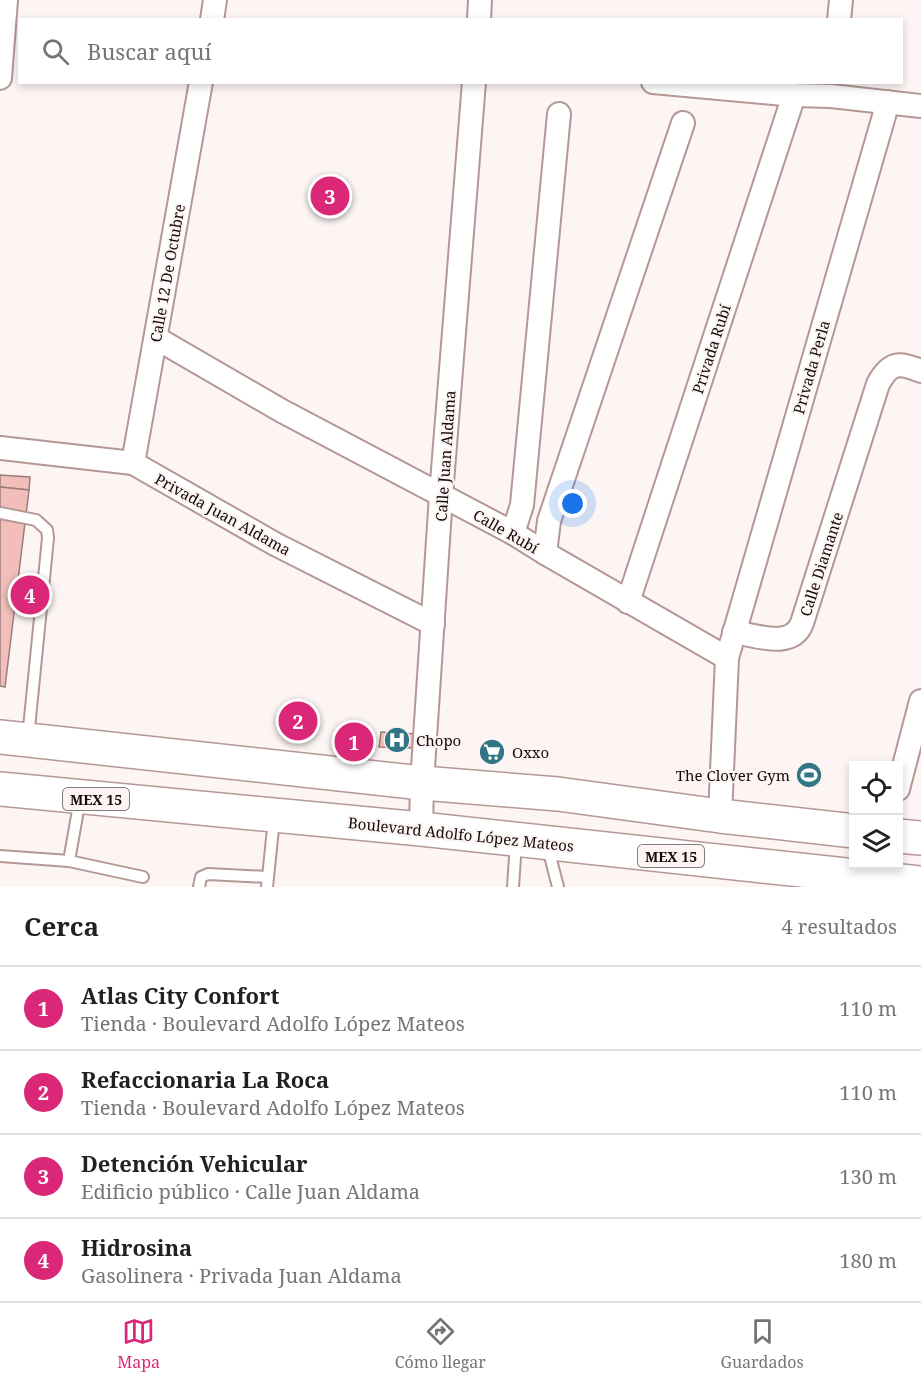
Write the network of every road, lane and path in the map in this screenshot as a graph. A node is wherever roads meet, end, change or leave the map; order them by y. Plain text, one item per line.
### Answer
1 (6, 0) edge
2 (215, 0) edge
3 (480, 0) edge
4 (842, 0) edge
5 (212, 18) edge
6 (478, 18) edge
7 (839, 18) edge
8 (0, 78) edge
9 (201, 84) edge
10 (474, 84) edge
11 (675, 84) edge
12 (832, 89) edge
13 (794, 95) junction
14 (887, 102) junction
15 (921, 106) edge
16 (559, 114) dead end
17 (683, 123) dead end
18 (156, 338) junction
19 (921, 371) edge
20 (0, 448) edge
21 (133, 463) junction
22 (441, 495) junction
23 (0, 513) edge
24 (513, 533) junction
25 (545, 553) junction
26 (628, 602) junction
27 (433, 624) junction
28 (734, 632) junction
29 (727, 658) junction
30 (921, 701) edge
31 (14, 739) edge
32 (903, 770) edge
33 (422, 783) junction
34 (0, 789) edge
35 (80, 798) junction
36 (274, 815) junction
37 (720, 816) junction
38 (421, 829) junction
39 (849, 830) edge
40 (903, 836) edge
41 (921, 838) edge
42 (531, 840) junction
43 (0, 856) edge
44 (69, 861) junction
45 (143, 877) dead end
46 (268, 882) edge
47 (876, 883) edge
48 (921, 884) edge
49 (199, 887) edge
50 (513, 887) edge
51 (558, 887) edge

1 - 8 street
2 - 5 street
3 - 6 street
4 - 7 street
9 - 18 street, Calle 12 De Octubre
10 - 22 street, Calle Juan Aldama
11 - 13 street
12 - 13 street
12 - 14 street
13 - 26 street, Privada Rubí
14 - 15 street
14 - 28 street, Privada Perla
16 - 24 street
17 - 25 street
18 - 21 street, Calle 12 De Octubre
18 - 22 street, Calle Rubí
19 - 28 street, Calle Diamante
20 - 21 street, Privada Juan Aldama
21 - 27 street, Privada Juan Aldama
22 - 24 street, Calle Rubí
22 - 27 street, Calle Juan Aldama
23 - 31 lane
24 - 25 street, Calle Rubí
25 - 26 street, Calle Rubí
26 - 29 street, Calle Rubí
27 - 33 street, Calle Juan Aldama
28 - 29 street
29 - 37 street
30 - 32 street
31 - 33 main road
33 - 37 main road
33 - 38 street, Calle Juan Aldama
34 - 35 main road, Boulevard Adolfo López Mateos / MEX 15
35 - 36 main road, Boulevard Adolfo López Mateos / MEX 15
35 - 44 lane
36 - 38 main road, Boulevard Adolfo López Mateos / MEX 15
36 - 46 lane
37 - 39 main road
38 - 42 main road, Boulevard Adolfo López Mateos / MEX 15
40 - 41 main road
42 - 47 main road, Boulevard Adolfo López Mateos / MEX 15
42 - 50 lane
42 - 51 lane
43 - 44 lane
44 - 45 lane
46 - 49 lane
47 - 48 main road, Boulevard Adolfo López Mateos / MEX 15

